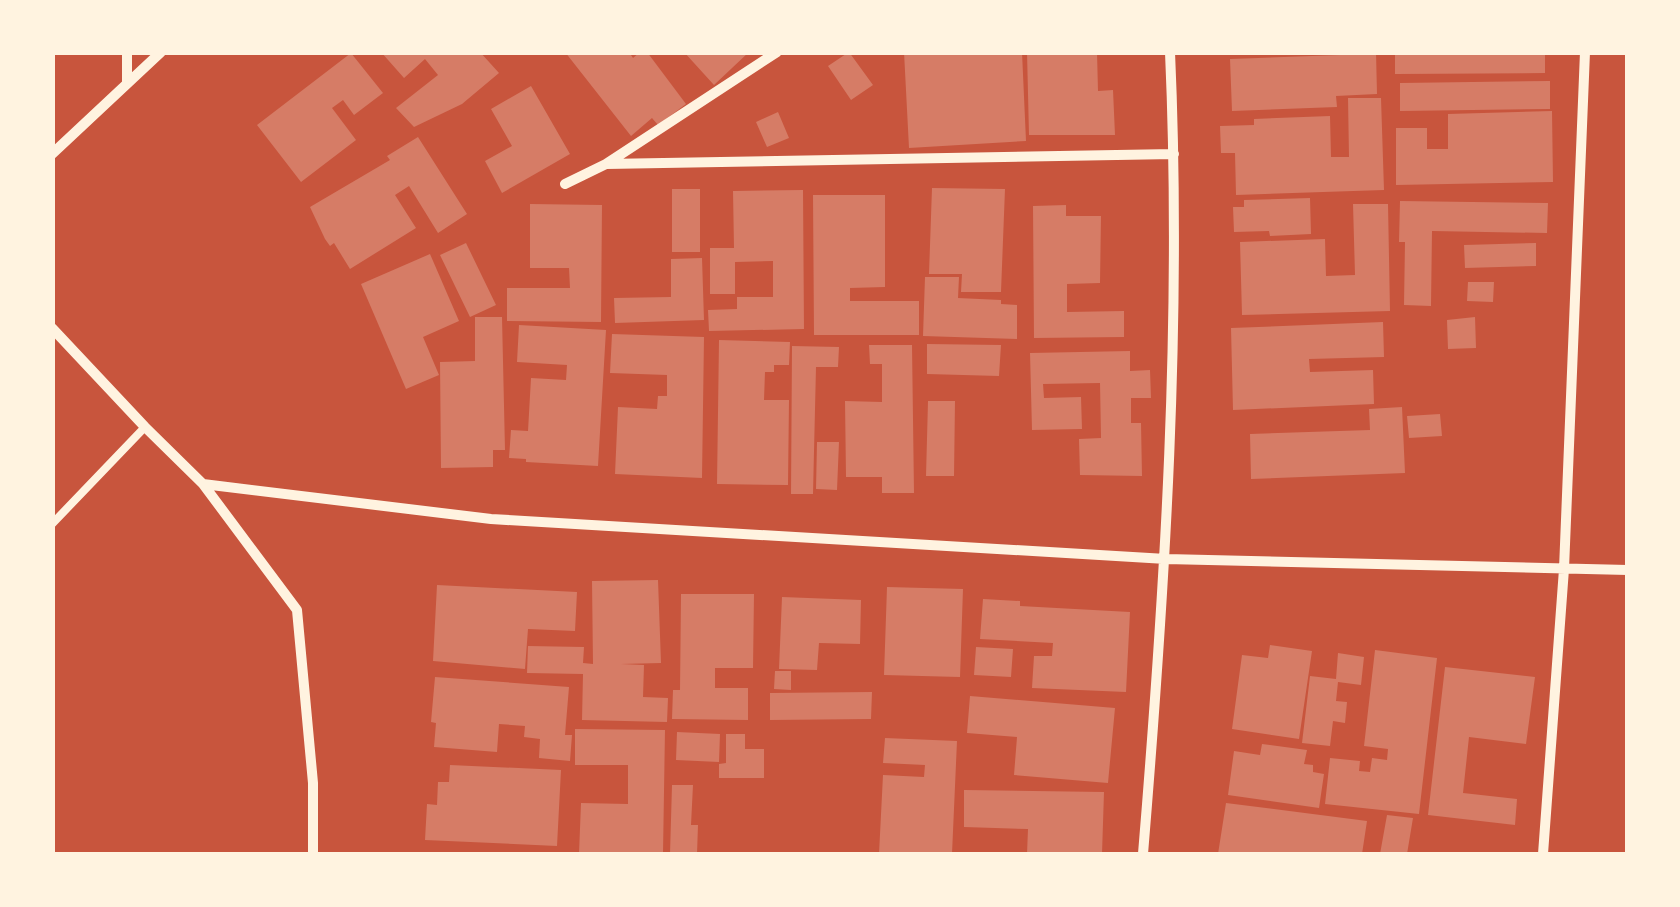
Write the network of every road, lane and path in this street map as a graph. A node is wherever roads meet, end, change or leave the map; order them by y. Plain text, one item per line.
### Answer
1 (127, 52) edge
2 (160, 52) edge
3 (777, 52) edge
4 (1170, 52) edge
5 (1585, 52) edge
6 (127, 84) junction
7 (52, 154) edge
8 (1174, 154) junction
9 (606, 164) junction
10 (565, 184) dead end
11 (52, 328) edge
12 (144, 427) junction
13 (203, 484) junction
14 (52, 524) edge
15 (1166, 559) junction
16 (1564, 569) junction
17 (1628, 570) edge
18 (314, 854) edge
19 (1143, 854) edge
20 (1542, 854) edge

1 - 6 street
2 - 6 street
3 - 9 street
4 - 8 street
5 - 16 street
6 - 7 street
8 - 9 street
8 - 15 street
9 - 10 street
11 - 12 street
12 - 13 street
12 - 14 lane
13 - 15 street
13 - 18 street
15 - 16 street
15 - 19 street
16 - 17 street
16 - 20 street

